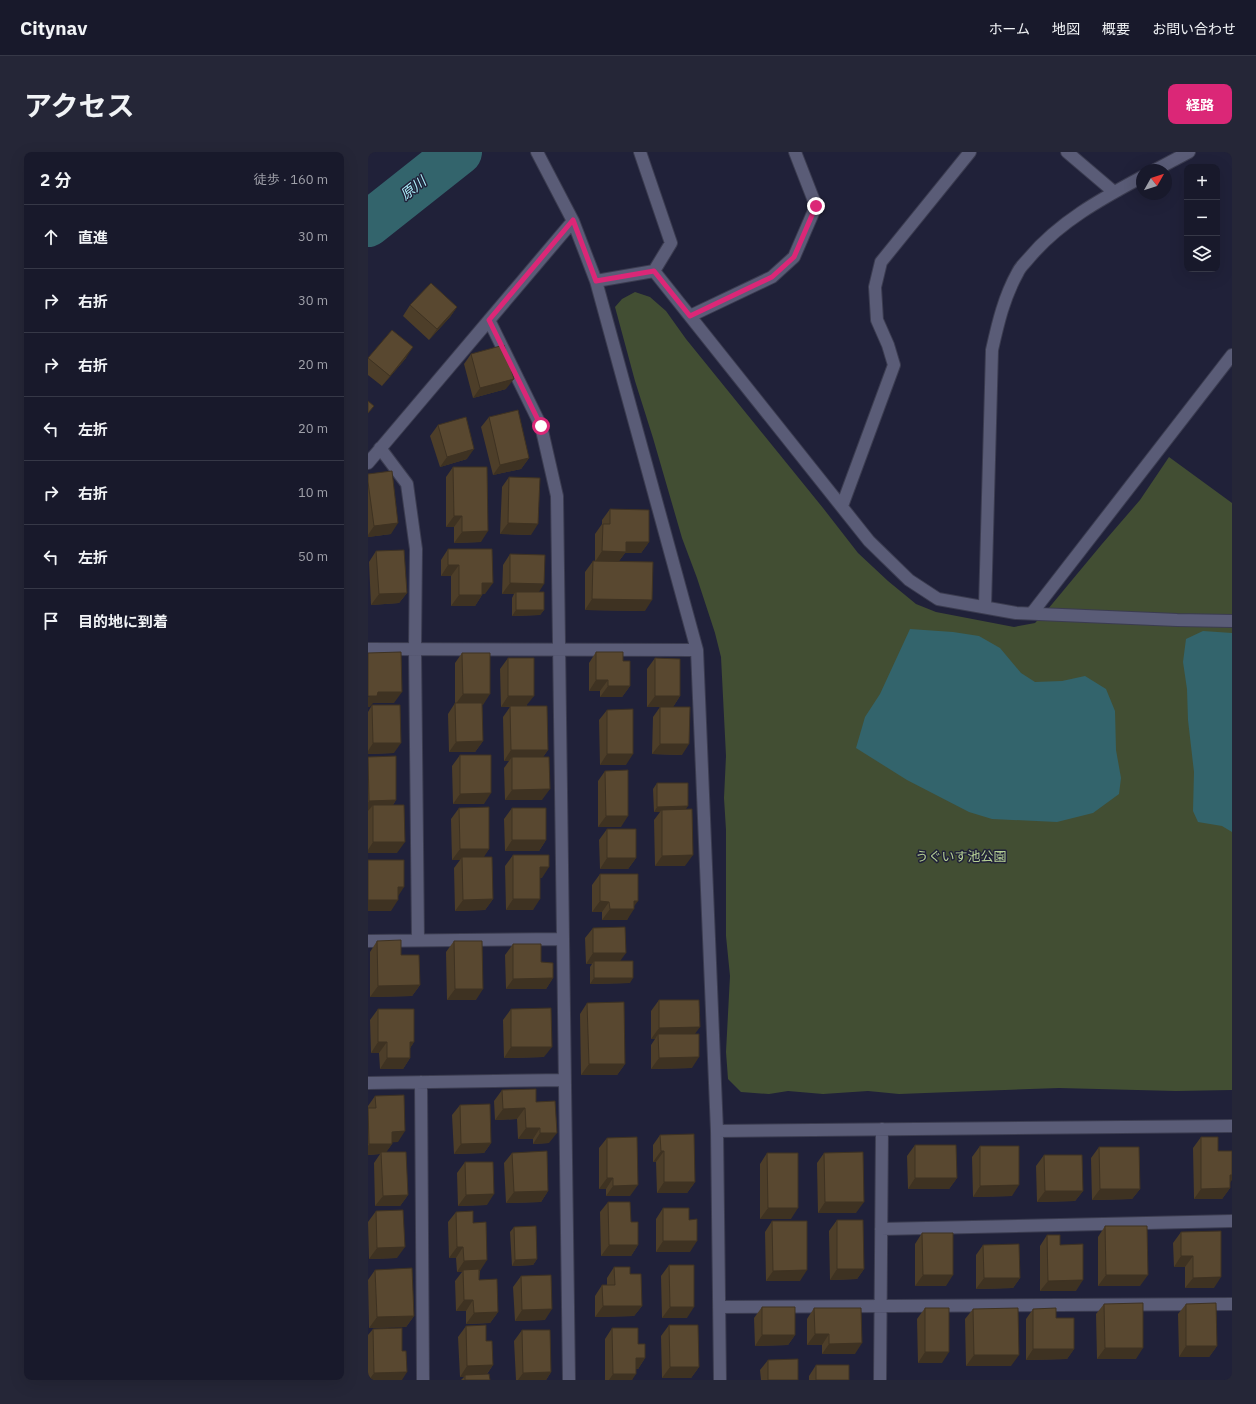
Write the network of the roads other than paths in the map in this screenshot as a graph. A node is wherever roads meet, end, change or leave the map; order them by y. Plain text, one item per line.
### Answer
1 (537, 152) edge
2 (640, 152) edge
3 (795, 152) edge
4 (970, 152) edge
5 (1067, 152) edge
6 (1189, 152) edge
7 (1166, 164) edge
8 (1136, 180) edge
9 (1114, 192) junction
10 (573, 220) junction
11 (654, 271) junction
12 (596, 281) junction
13 (690, 316) junction
14 (489, 320) junction
15 (1232, 355) edge
16 (380, 448) junction
17 (368, 463) edge
18 (842, 506) junction
19 (985, 607) junction
20 (1032, 613) junction
21 (1232, 621) edge
22 (368, 649) edge
23 (415, 649) junction
24 (559, 650) junction
25 (697, 650) junction
26 (563, 939) junction
27 (368, 940) edge
28 (418, 940) junction
29 (565, 1080) junction
30 (421, 1082) junction
31 (368, 1083) edge
32 (1232, 1126) edge
33 (882, 1130) junction
34 (717, 1131) junction
35 (1232, 1221) edge
36 (881, 1229) junction
37 (1232, 1304) edge
38 (880, 1306) junction
39 (719, 1307) junction
40 (423, 1380) edge
41 (569, 1380) edge
42 (720, 1380) edge
43 (880, 1380) edge

1 - 10 street
2 - 11 street
3 - 13 street
4 - 18 street
5 - 9 street
6 - 7 street
8 - 9 street
9 - 19 street
10 - 12 street
10 - 14 street
11 - 12 street
11 - 13 street
12 - 25 street
13 - 18 street
14 - 16 street
14 - 24 street
15 - 20 street
16 - 17 street
16 - 23 street
18 - 19 street
19 - 20 street
20 - 21 street
22 - 23 street
23 - 24 street
23 - 28 street
24 - 25 street
24 - 26 street
25 - 34 street
26 - 28 street
26 - 29 street
27 - 28 street
29 - 30 street
29 - 41 street
30 - 31 street
30 - 40 street
32 - 33 street
33 - 34 street
33 - 36 street
34 - 39 street
35 - 36 street
36 - 38 street
37 - 38 street
38 - 39 street
38 - 43 street
39 - 42 street

